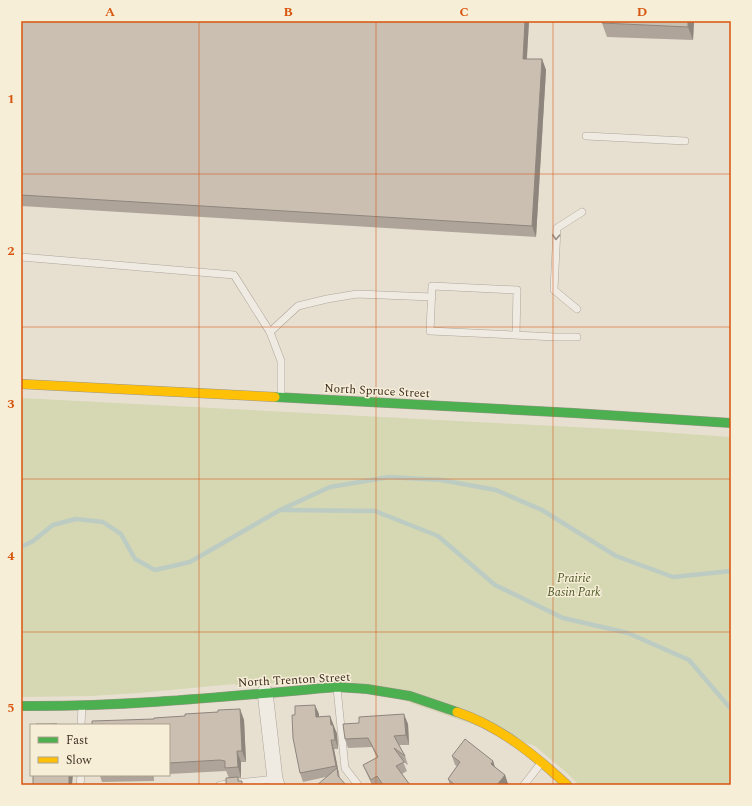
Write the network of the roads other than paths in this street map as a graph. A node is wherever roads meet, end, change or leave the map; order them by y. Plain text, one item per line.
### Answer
1 (586, 136) dead end
2 (684, 141) dead end
3 (582, 212) dead end
4 (21, 256) edge
5 (432, 297) junction
6 (578, 309) dead end
7 (270, 332) junction
8 (516, 335) junction
9 (577, 337) dead end
10 (21, 384) edge
11 (281, 398) junction
12 (731, 423) edge
13 (336, 687) junction
14 (265, 692) junction
15 (21, 706) edge
16 (82, 706) junction
17 (81, 724) edge
18 (542, 762) junction
19 (276, 782) edge
20 (220, 785) edge
21 (358, 785) edge
22 (524, 785) edge
23 (567, 785) edge

1 - 2 lane
3 -> 6 lane
4 - 7 lane
5 - 7 lane
5 - 8 lane
5 - 8 lane
7 - 11 lane
8 - 9 lane
10 - 11 street, North Spruce Street
11 - 12 street, North Spruce Street
13 - 14 street, North Trenton Street
13 - 18 street, North Trenton Street
13 - 21 lane
14 - 16 street, North Trenton Street
14 - 19 street
15 - 16 street, North Trenton Street
16 - 17 lane
18 - 22 lane
18 - 23 street, North Trenton Street
19 - 20 lane

